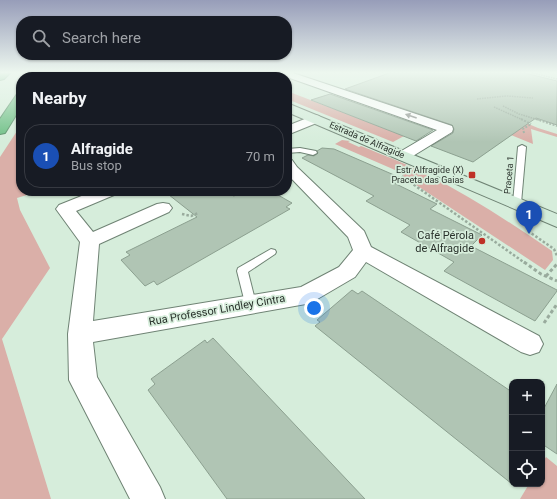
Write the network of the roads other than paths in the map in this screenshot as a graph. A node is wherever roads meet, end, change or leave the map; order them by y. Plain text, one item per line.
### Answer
1 (349, 95) edge
2 (16, 96) edge
3 (16, 105) edge
4 (292, 109) edge
5 (0, 110) edge
6 (315, 119) junction
7 (292, 129) edge
8 (0, 130) edge
9 (522, 147) dead end
10 (313, 153) dead end
11 (403, 156) junction
12 (292, 159) edge
13 (292, 168) edge
14 (96, 196) edge
15 (517, 203) junction
16 (162, 208) dead end
17 (557, 221) edge
18 (90, 241) junction
19 (363, 251) junction
20 (271, 252) dead end
21 (250, 304) junction
22 (80, 334) junction
23 (530, 344) dead end
24 (148, 499) edge

11 -> 1 street
2 - 5 highway
3 - 8 highway
4 - 6 street, Estrada de Alfragide
6 - 7 street
6 - 11 street, Estrada de Alfragide
9 - 15 lane, Praceta 1
10 - 12 lane
11 - 15 street, Estrada de Alfragide
13 - 19 street
14 - 18 street
15 - 17 street, Estrada de Alfragide
16 - 18 street
18 - 22 street
19 - 21 street, Rua Professor Lindley Cintra
19 - 23 street
20 - 21 lane
21 - 22 street, Rua Professor Lindley Cintra
22 - 24 street

